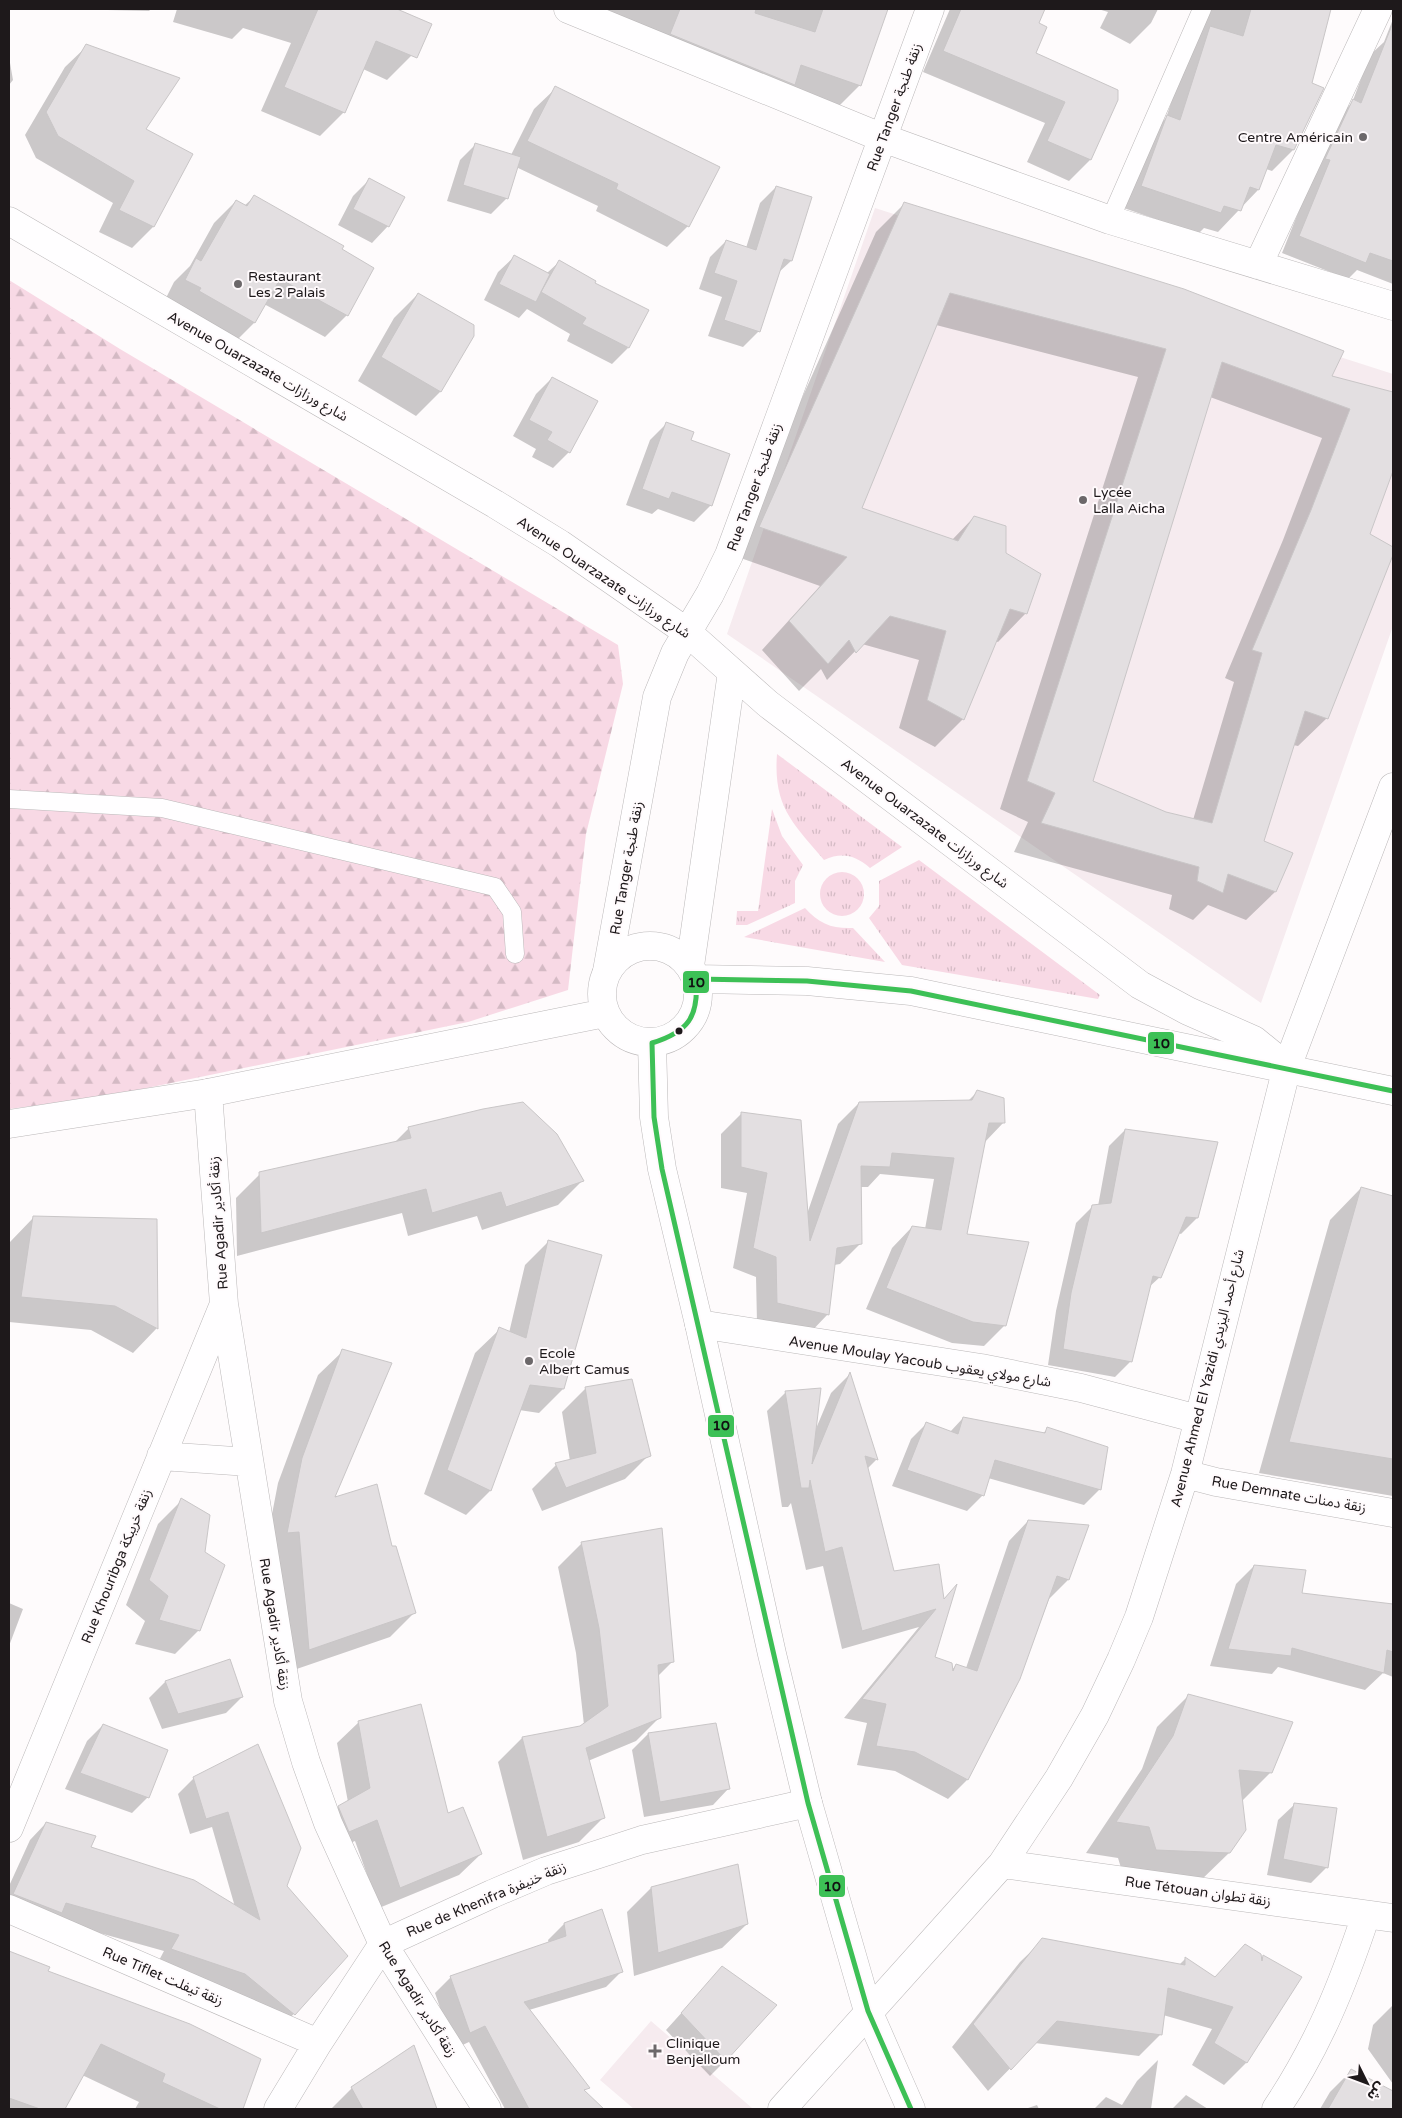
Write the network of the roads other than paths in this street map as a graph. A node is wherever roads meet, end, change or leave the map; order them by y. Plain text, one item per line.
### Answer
1 (568, 9) edge
2 (930, 9) edge
3 (1202, 9) edge
4 (1378, 9) edge
5 (882, 138) junction
6 (1110, 220) junction
7 (9, 221) edge
8 (1258, 265) junction
9 (1393, 306) edge
10 (687, 632) junction
11 (732, 672) junction
12 (1393, 787) edge
13 (9, 799) edge
14 (515, 954) dead end
15 (607, 971) junction
16 (693, 972) junction
17 (605, 1013) junction
18 (652, 1043) junction
19 (1287, 1068) junction
20 (1393, 1091) edge
21 (208, 1093) junction
22 (9, 1124) edge
23 (224, 1304) junction
24 (700, 1324) junction
25 (1198, 1420) junction
26 (161, 1456) junction
27 (249, 1462) junction
28 (1185, 1474) junction
29 (1393, 1513) edge
30 (808, 1804) junction
31 (9, 1828) edge
32 (1002, 1864) junction
33 (9, 1909) edge
34 (1366, 1915) junction
35 (1393, 1918) edge
36 (383, 1944) junction
37 (868, 2010) junction
38 (318, 2043) junction
39 (278, 2109) edge
40 (487, 2109) edge
41 (782, 2109) edge
42 (911, 2109) edge
43 (1276, 2109) edge

1 - 5 street
2 - 5 street, Rue Tanger زنقة طنجة
3 - 6 lane
4 - 8 street
5 - 6 street
5 - 10 street, Rue Tanger زنقة طنجة
6 - 8 street
7 - 10 street, Avenue Ouarzazate شارع ورزازات
8 - 9 street
10 - 11 street, Avenue Ouarzazate شارع ورزازات
10 - 15 street, Rue Tanger زنقة طنجة
11 - 16 street
11 - 19 street, Avenue Ouarzazate شارع ورزازات
12 - 19 street, Avenue Ahmed El Yazidi شارع أحمد اليزيدي
13 - 14 lane
15 - 16 street
15 - 17 street
16 - 18 street
16 - 19 street
17 - 18 street
17 - 21 street
18 - 24 street
19 - 20 street
19 - 25 street, Avenue Ahmed El Yazidi شارع أحمد اليزيدي
21 - 22 street
21 - 23 street, Rue Agadir زنقة أكادير
23 - 26 street, Rue Khouribga زنقة خريبكة
23 - 27 street, Rue Agadir زنقة أكادير
24 - 25 street, Avenue Moulay Yacoub شارع مولاي يعقوب
24 - 30 street
25 - 28 street, Avenue Ahmed El Yazidi شارع أحمد اليزيدي
26 - 27 street
26 - 31 street, Rue Khouribga زنقة خريبكة
27 - 36 street, Rue Agadir زنقة أكادير
28 - 29 street, Rue Demnate زنقة دمنات
28 - 32 street, Avenue Ahmed El Yazidi شارع أحمد اليزيدي
30 - 36 street, Rue de Khenifra زنقة خنيفرة
30 - 37 street
32 - 34 street, Rue Tétouan زنقة تطوان
32 - 37 street, Avenue Ahmed El Yazidi شارع أحمد اليزيدي
33 - 38 street, Rue Tiflet زنقة تيفلت
34 - 35 street, Rue Tétouan زنقة تطوان
34 - 43 street
36 - 38 street
36 - 40 street, Rue Agadir زنقة أكادير
37 - 41 street, Avenue Ahmed El Yazidi شارع أحمد اليزيدي
37 - 42 street
38 - 39 street

